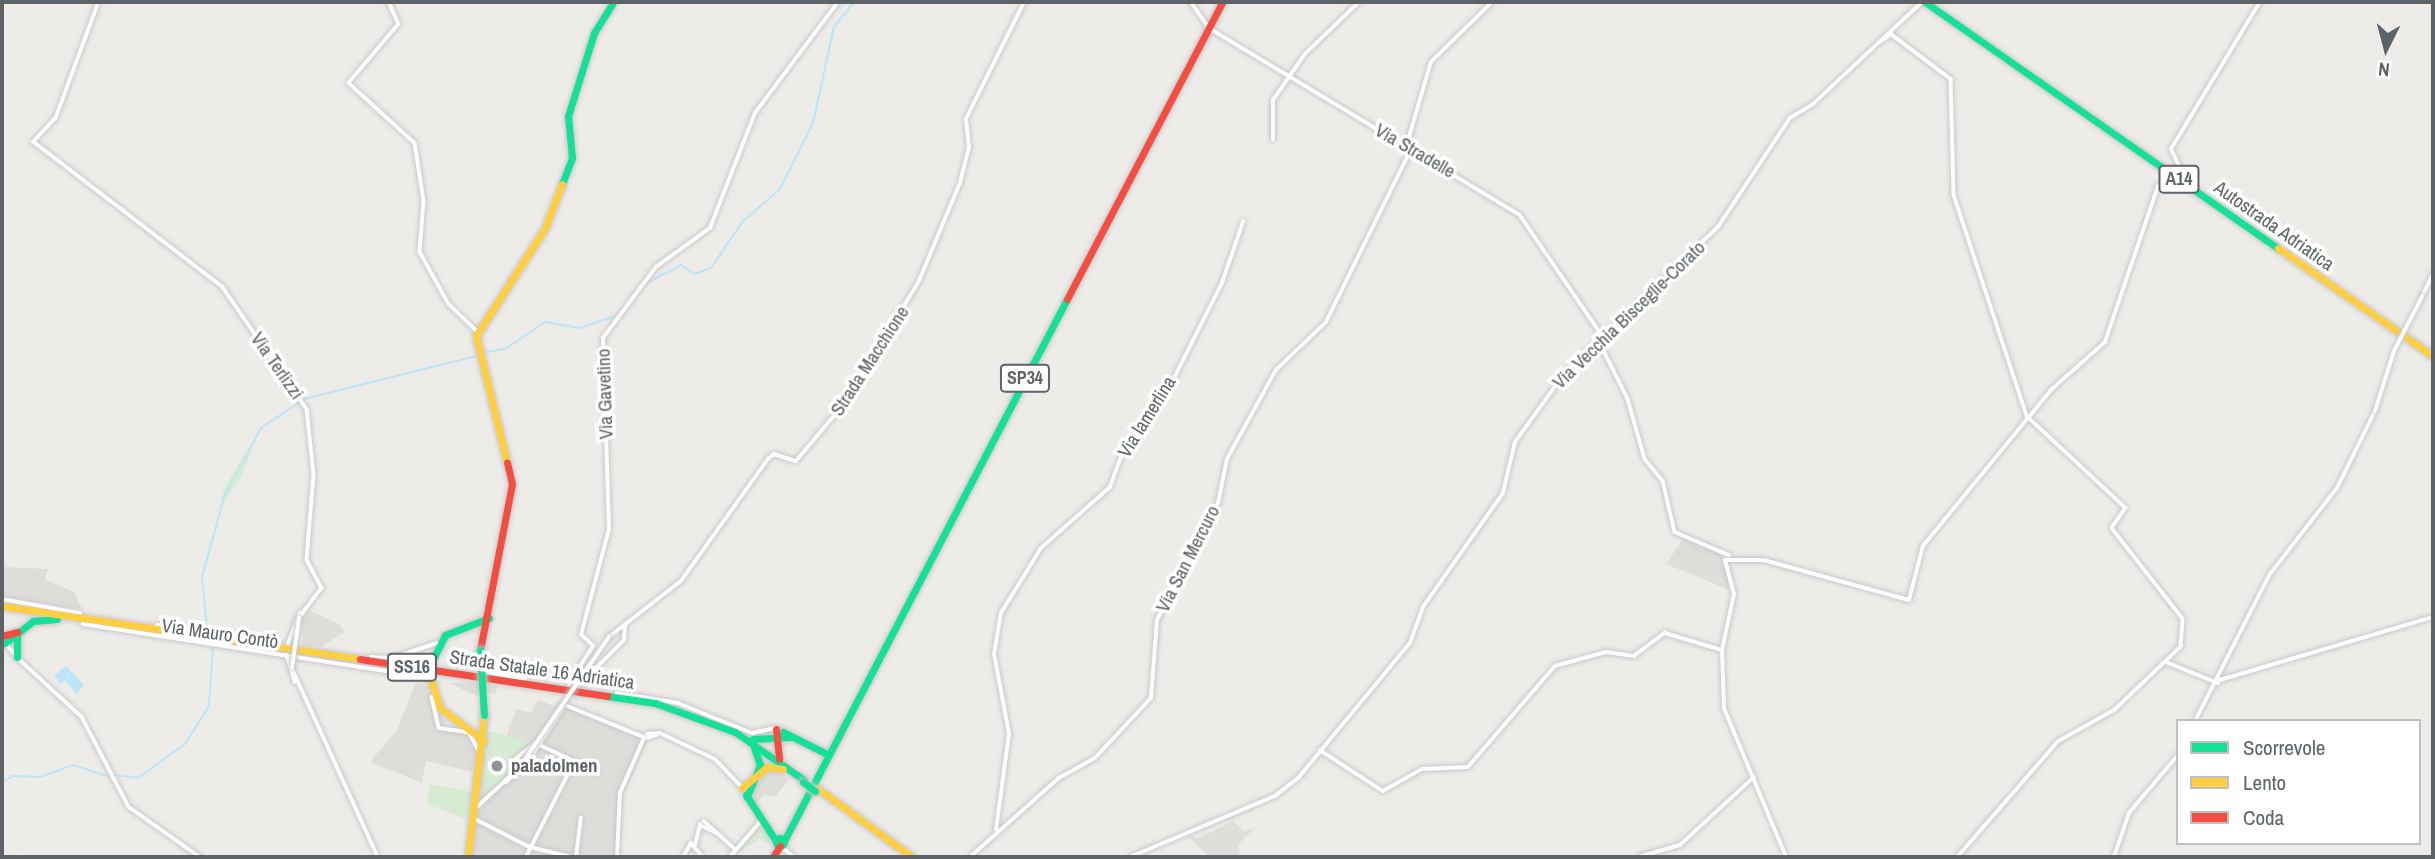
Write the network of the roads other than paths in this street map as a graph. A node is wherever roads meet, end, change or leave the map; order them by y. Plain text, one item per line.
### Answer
1 (99, 2) edge
2 (389, 2) edge
3 (613, 2) edge
4 (838, 2) edge
5 (1024, 2) edge
6 (1191, 2) edge
7 (1222, 2) edge
8 (1359, 2) edge
9 (1492, 2) edge
10 (1931, 2) edge
11 (2260, 2) edge
12 (1922, 3) edge
13 (1209, 28) junction
14 (1864, 56) junction
15 (1288, 76) junction
16 (1273, 140) dead end
17 (1407, 144) junction
18 (1412, 147) junction
19 (2182, 172) dead end
20 (2173, 179) dead end
21 (1243, 222) dead end
22 (2433, 273) edge
23 (477, 331) junction
24 (1604, 339) junction
25 (1600, 343) junction
26 (2433, 354) edge
27 (2027, 416) junction
28 (1730, 556) junction
29 (2, 599) edge
30 (2, 608) edge
31 (11, 611) junction
32 (302, 612) junction
33 (2433, 618) edge
34 (57, 619) junction
35 (482, 623) junction
36 (83, 624) dead end
37 (625, 627) junction
38 (17, 634) junction
39 (3, 640) edge
40 (437, 643) junction
41 (288, 644) junction
42 (481, 648) junction
43 (1722, 650) junction
44 (287, 655) junction
45 (435, 656) junction
46 (16, 657) junction
47 (2165, 662) junction
48 (405, 666) junction
49 (394, 668) junction
50 (472, 676) junction
51 (458, 677) junction
52 (2219, 682) junction
53 (569, 684) junction
54 (298, 685) junction
55 (579, 685) junction
56 (435, 690) junction
57 (484, 715) junction
58 (2196, 719) edge
59 (472, 724) junction
60 (484, 728) junction
61 (735, 732) junction
62 (779, 735) junction
63 (646, 736) junction
64 (484, 741) junction
65 (540, 745) junction
66 (753, 747) junction
67 (1320, 750) junction
68 (826, 757) junction
69 (2176, 757) edge
70 (482, 761) junction
71 (574, 762) junction
72 (512, 764) junction
73 (519, 768) junction
74 (790, 771) junction
75 (597, 772) dead end
76 (1754, 777) junction
77 (507, 780) junction
78 (746, 782) junction
79 (477, 807) junction
80 (582, 817) dead end
81 (475, 820) junction
82 (704, 821) dead end
83 (761, 821) junction
84 (996, 831) junction
85 (717, 833) junction
86 (780, 843) edge
87 (695, 845) dead end
88 (530, 847) junction
89 (734, 849) junction
90 (200, 857) edge
91 (378, 857) edge
92 (468, 857) edge
93 (527, 857) edge
94 (571, 857) edge
95 (576, 857) edge
96 (617, 857) edge
97 (683, 857) edge
98 (703, 857) edge
99 (730, 857) edge
100 (794, 857) edge
101 (909, 857) edge
102 (970, 857) edge
103 (1133, 857) edge
104 (1639, 857) edge
105 (1786, 857) edge
106 (1958, 857) edge
107 (2114, 857) edge

1 - 32 street, Via Terlizzi
2 - 23 street
3 - 23 main road
4 - 53 street, Via Gavetino
5 - 37 street, Strada Macchione
6 - 13 street, Via Stradelle
7 - 13 main road, SP34
8 - 15 street
9 - 17 street
10 - 26 main road, Autostrada Adriatica / A14
11 - 19 street
12 - 14 street, Via Vecchia Bisceglie-Corato
12 - 26 main road, Autostrada Adriatica / A14
13 - 15 street, Via Stradelle
13 - 68 main road, SP34
14 - 24 street, Via Vecchia Bisceglie-Corato
14 - 27 street
15 - 16 street
15 - 17 street, Via Stradelle
17 - 18 street, Via Stradelle
18 - 24 street, Via Stradelle
18 - 84 street, Via San Mercuro
20 - 27 street
21 - 84 street, Via lamerlina
22 - 52 street, bridge
23 - 35 main road
24 - 25 street, Via Vecchia Bisceglie-Corato
25 - 28 street
25 - 67 street, Via Vecchia Bisceglie-Corato
27 - 28 street
27 - 47 street
28 - 43 street
29 - 41 street, Via Mauro Contò
30 - 31 main road, Strada Statale 16 Adriatica / SS16
30 - 48 main road, Strada Statale 16 Adriatica / SS16
31 - 34 main road, Strada Statale 16 Adriatica / SS16
31 - 38 main road
32 - 41 street
32 - 54 street, Via Terlizzi, bridge
33 - 52 street
34 - 38 main road
34 - 49 main road, Strada Statale 16 Adriatica / SS16
35 - 40 main road
35 - 42 main road
36 - 44 street
37 - 55 street
37 - 73 street, Strada Macchione, bridge
38 - 39 main road
38 - 46 main road
39 - 46 street
40 - 41 street, Via Mauro Contò
40 - 45 main road
42 - 53 street
42 - 57 main road, bridge
43 - 67 street
43 - 76 street
44 - 54 street
44 - 70 street
45 - 48 main road
45 - 50 main road
46 - 90 street
47 - 52 street
47 - 106 street
48 - 50 main road, Strada Statale 16 Adriatica / SS16
49 - 51 main road, Strada Statale 16 Adriatica / SS16
49 - 56 main road
50 - 61 main road, Strada Statale 16 Adriatica / SS16
51 - 56 main road
51 - 66 main road, Strada Statale 16 Adriatica / SS16
52 - 58 street
53 - 55 street
54 - 91 street, Via Terlizzi
55 - 62 street
56 - 59 main road
57 - 59 main road
57 - 60 main road
59 - 60 main road
59 - 64 main road
60 - 64 main road
61 - 62 main road
61 - 74 main road, Strada Statale 16 Adriatica / SS16
62 - 68 main road
62 - 74 main road
63 - 65 street
63 - 78 street
63 - 96 street
64 - 70 main road
65 - 71 street
65 - 72 street
65 - 77 street
66 - 74 main road, Strada Statale 16 Adriatica / SS16
66 - 78 main road
67 - 103 street, Via Vecchia Bisceglie-Corato
68 - 86 main road
69 - 107 street
70 - 79 main road
71 - 75 street
71 - 88 street
72 - 73 street
72 - 77 street
73 - 77 street
74 - 78 main road
74 - 101 main road, Strada Statale 16 Adriatica / SS16, bridge
76 - 104 street
76 - 105 street
77 - 79 street
78 - 83 main road
79 - 81 main road
80 - 95 street
81 - 88 street
81 - 92 main road
82 - 85 street
83 - 86 main road
83 - 89 street
84 - 102 street, Via San Mercuro
85 - 87 street
85 - 89 street
86 - 100 street
88 - 93 street
88 - 94 street
89 - 99 street
97 - 98 street

